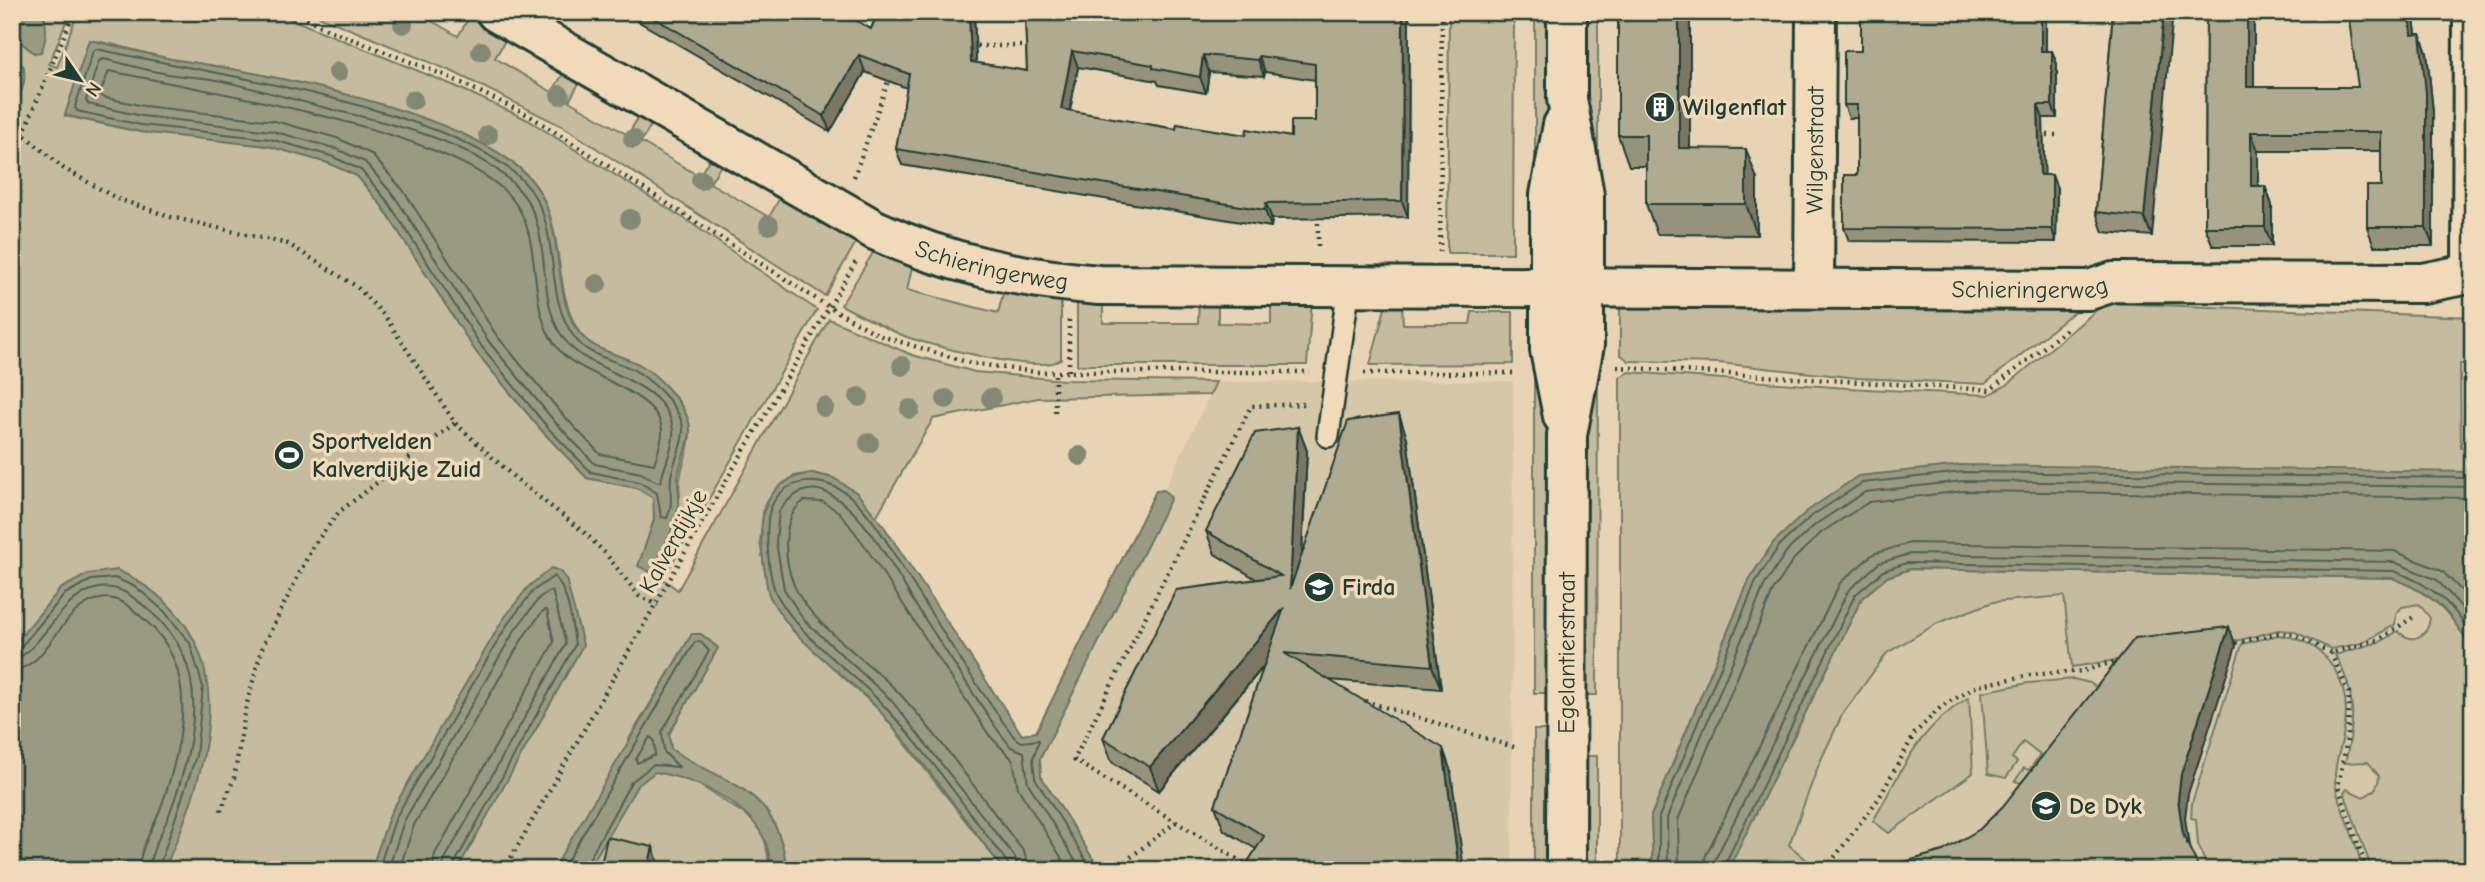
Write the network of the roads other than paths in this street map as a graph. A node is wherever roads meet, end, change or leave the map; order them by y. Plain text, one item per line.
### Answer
1 (496, 12) edge
2 (1567, 12) edge
3 (1816, 12) edge
4 (2473, 12) edge
5 (2472, 273) edge
6 (1349, 285) junction
7 (1567, 286) junction
8 (1814, 286) junction
9 (1328, 436) dead end
10 (1566, 870) edge

1 - 6 street, Schieringerweg
2 - 7 street, Egelantierstraat
3 - 8 street, Wilgenstraat
4 - 5 street
5 - 8 street, Schieringerweg
6 - 7 street, Schieringerweg
6 - 9 lane
7 - 8 street, Schieringerweg
7 - 10 street, Egelantierstraat

